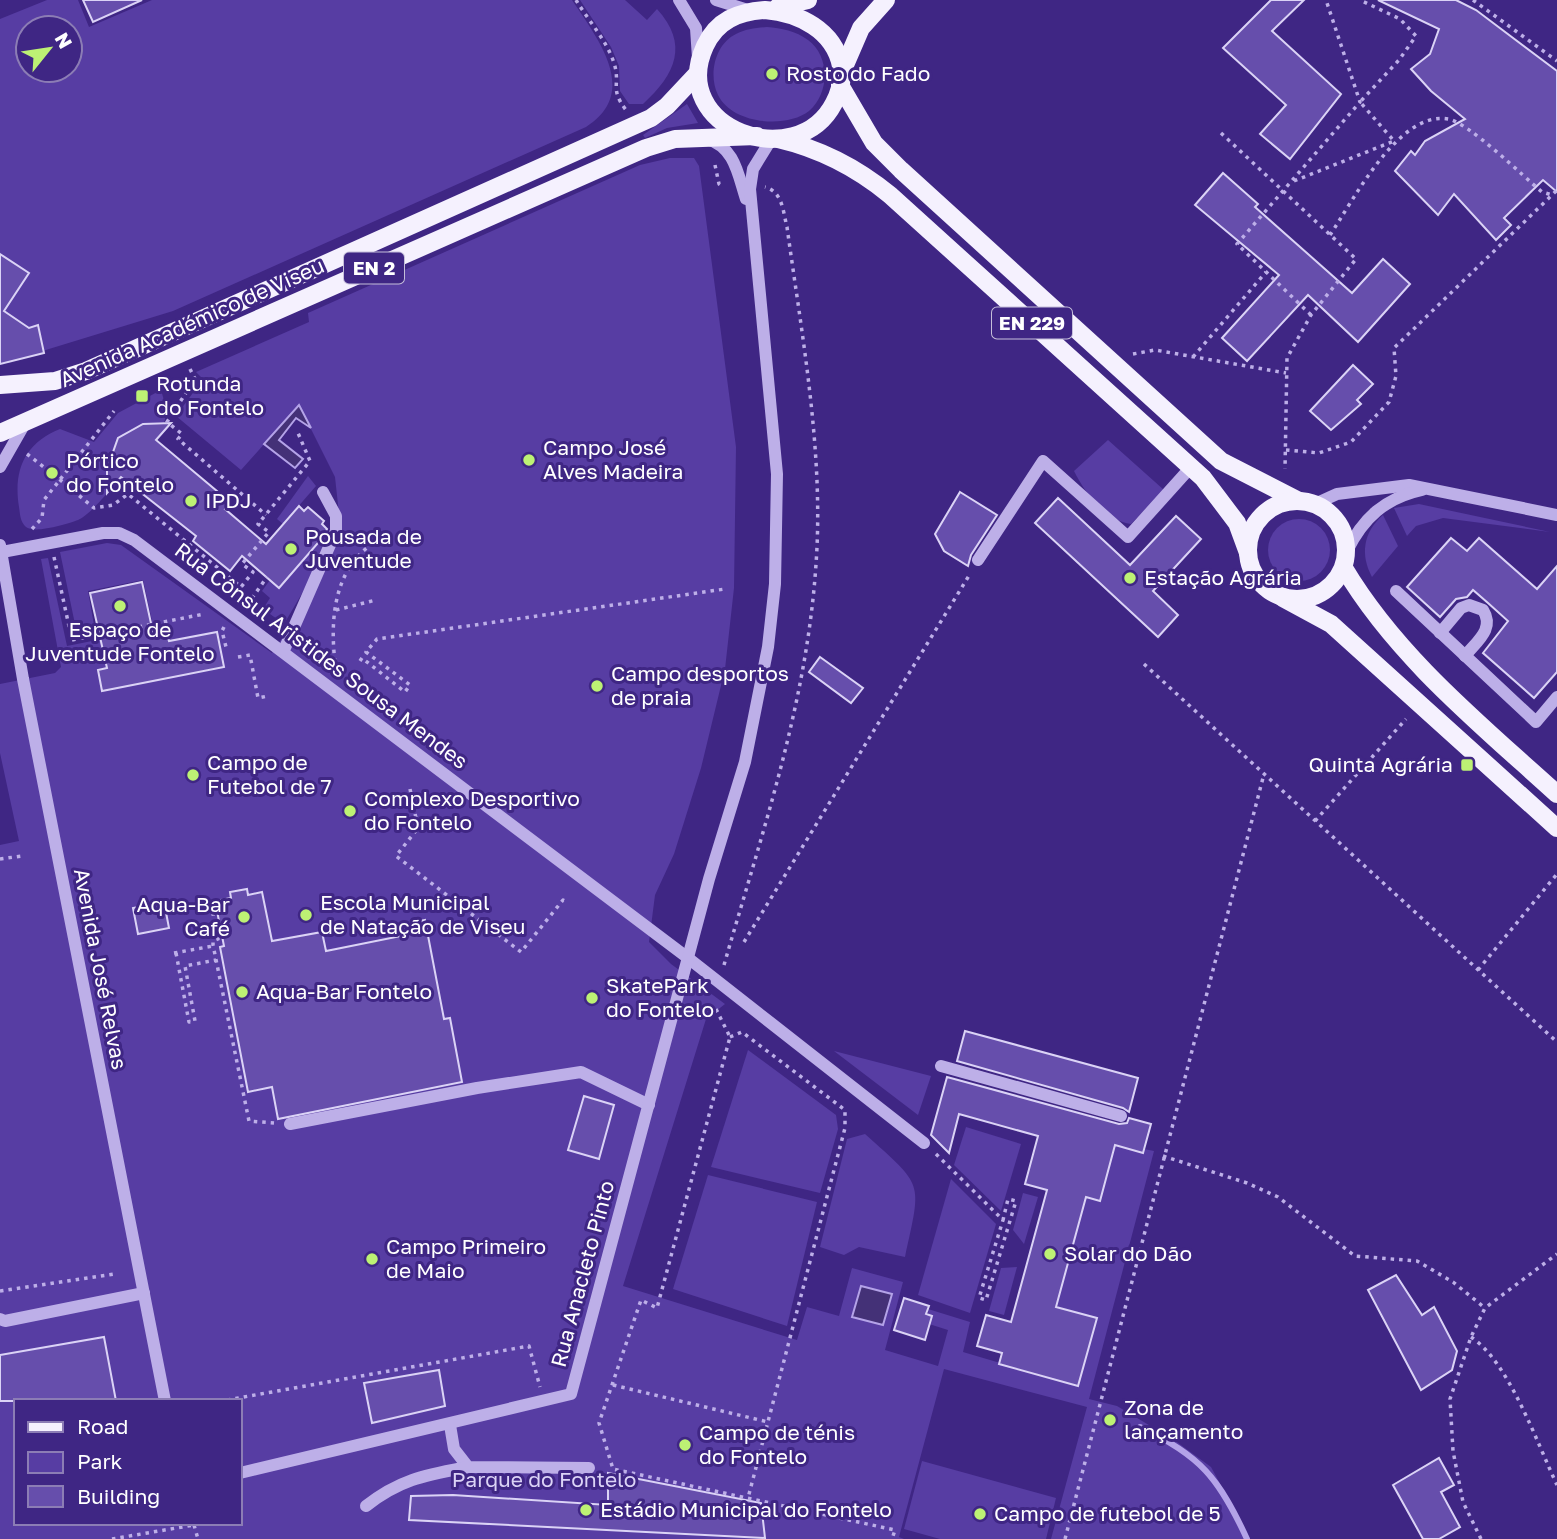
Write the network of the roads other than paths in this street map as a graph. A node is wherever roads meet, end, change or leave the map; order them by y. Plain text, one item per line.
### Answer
1 (679, 0) edge
2 (716, 0) edge
3 (808, 0) edge
4 (886, 0) edge
5 (758, 11) junction
6 (698, 67) junction
7 (841, 79) junction
8 (705, 103) junction
9 (724, 136) junction
10 (701, 137) junction
11 (769, 138) junction
12 (735, 163) junction
13 (746, 189) junction
14 (0, 385) edge
15 (6, 438) edge
16 (0, 467) edge
17 (1191, 467) junction
18 (1429, 488) junction
19 (323, 492) dead end
20 (1307, 502) junction
21 (1557, 514) edge
22 (1, 549) edge
23 (1248, 553) junction
24 (978, 560) road end
25 (1345, 560) junction
26 (1396, 591) dead end
27 (1283, 598) junction
28 (1440, 633) junction
29 (284, 650) junction
30 (1465, 656) junction
31 (1557, 697) edge
32 (1557, 793) edge
33 (1557, 828) edge
34 (688, 958) junction
35 (941, 1066) dead end
36 (649, 1105) junction
37 (1121, 1116) dead end
38 (290, 1124) road end
39 (924, 1143) road end
40 (144, 1293) junction
41 (2, 1321) edge
42 (165, 1399) edge
43 (450, 1424) junction
44 (468, 1467) junction
45 (589, 1468) dead end
46 (242, 1473) edge
47 (366, 1506) dead end

1 - 6 street
2 - 5 street
3 - 5 main road, EN 2
4 - 7 main road, EN 2
5 - 6 main road, EN 2
5 - 7 main road
6 - 8 main road
6 - 14 main road, Avenida Académico de Viseu / EN 2
7 - 11 main road, EN 2
7 - 20 main road, EN 229
8 - 9 street, Rua Anacleto Pinto
8 - 11 main road
9 - 10 main road, Avenida Académico de Viseu / EN 2
9 - 11 main road, Avenida Académico de Viseu / EN 2
9 - 12 street, Rua Anacleto Pinto
10 - 12 street
10 - 15 main road, Avenida Académico de Viseu / EN 2
11 - 13 street
11 - 17 main road, EN 229
12 - 13 street, Rua Anacleto Pinto
13 - 34 street, Rua Anacleto Pinto
15 - 16 street
17 - 23 main road, EN 229
17 - 24 street
18 - 20 street
18 - 21 street
18 - 25 street
19 - 29 street
20 - 23 main road
20 - 25 main road, EN 229
22 - 29 street, Rua Cônsul Aristides Sousa Mendes
22 - 40 street, Avenida José Relvas
23 - 27 main road, EN 229
25 - 27 main road
25 - 32 main road, EN 229
26 - 28 street
27 - 33 main road, EN 229
28 - 30 street
28 - 30 street
29 - 34 street, Rua Cônsul Aristides Sousa Mendes
30 - 31 street
34 - 36 street, Rua Anacleto Pinto
34 - 39 street, Rua Cônsul Aristides Sousa Mendes
35 - 37 street
36 - 38 street
36 - 43 street, Rua Anacleto Pinto
40 - 41 street
40 - 42 street, Avenida José Relvas
43 - 44 street
43 - 46 street, Rua Anacleto Pinto
44 - 45 street
44 - 47 street

